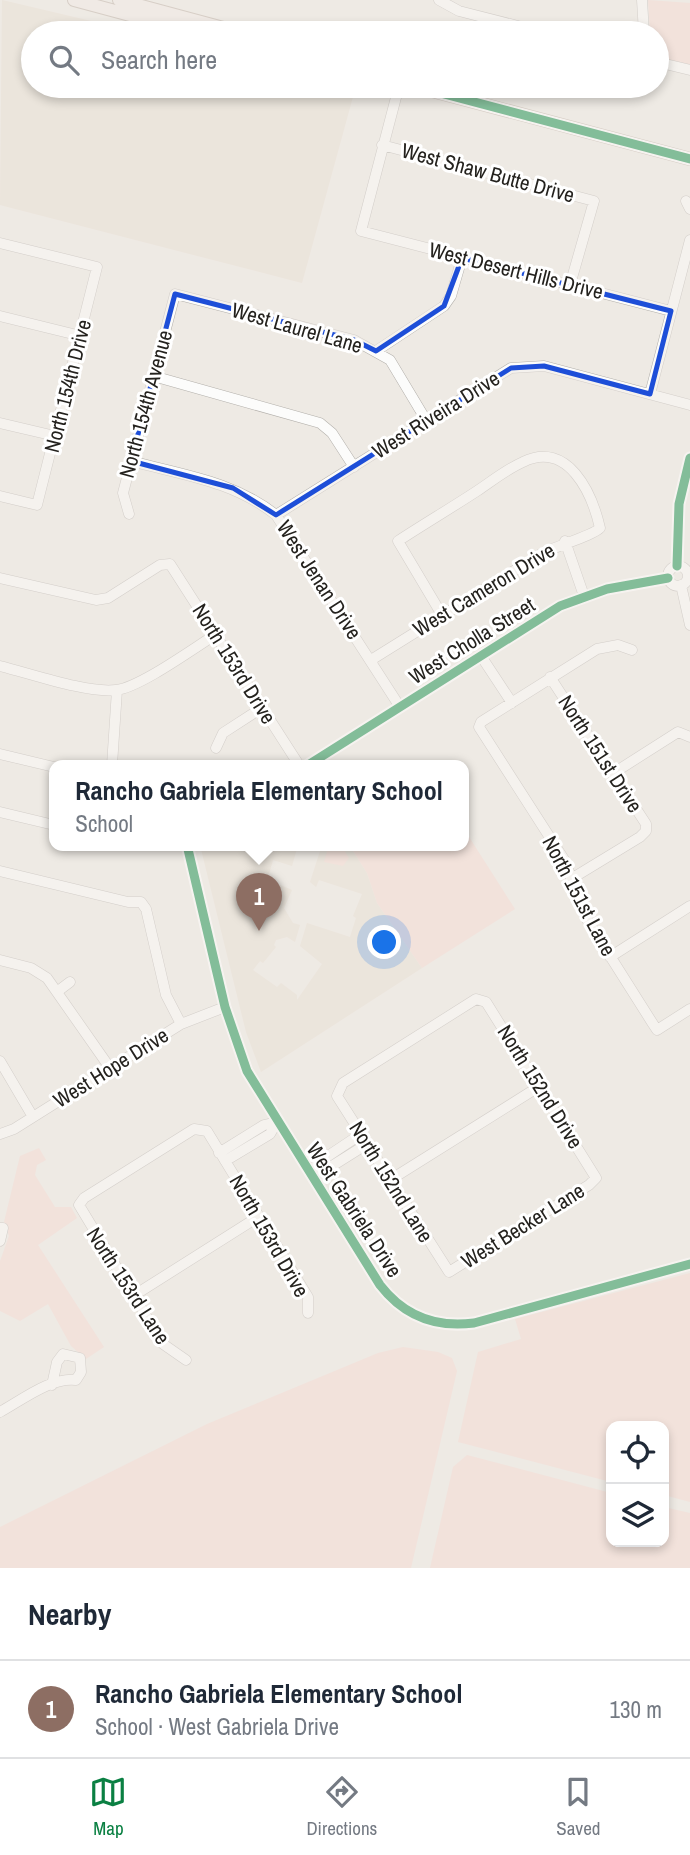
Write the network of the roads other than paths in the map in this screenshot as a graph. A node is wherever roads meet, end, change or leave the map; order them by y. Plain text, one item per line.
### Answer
1 (74, 0) edge
2 (119, 0) edge
3 (439, 0) edge
4 (642, 0) edge
5 (451, 2) edge
6 (187, 19) junction
7 (153, 21) edge
8 (184, 21) edge
9 (195, 21) edge
10 (498, 21) edge
11 (644, 21) edge
12 (669, 65) edge
13 (690, 71) edge
14 (396, 98) edge
15 (459, 98) edge
16 (382, 145) junction
17 (690, 159) edge
18 (365, 232) junction
19 (690, 240) edge
20 (0, 243) edge
21 (365, 246) dead end
22 (462, 258) junction
23 (570, 285) junction
24 (176, 294) joint
25 (671, 311) junction
26 (0, 316) edge
27 (81, 337) junction
28 (376, 351) junction
29 (153, 376) junction
30 (650, 394) junction
31 (690, 405) edge
32 (426, 420) junction
33 (0, 423) edge
34 (55, 436) junction
35 (690, 458) edge
36 (131, 461) junction
37 (354, 467) junction
38 (0, 496) edge
39 (685, 500) edge
40 (130, 514) dead end
41 (276, 515) junction
42 (565, 541) junction
43 (677, 566) junction
44 (0, 578) edge
45 (668, 578) junction
46 (681, 586) junction
47 (584, 596) junction
48 (442, 615) junction
49 (690, 625) edge
50 (215, 635) junction
51 (632, 650) dead end
52 (481, 656) junction
53 (371, 660) junction
54 (0, 666) edge
55 (550, 677) junction
56 (117, 690) junction
57 (512, 703) junction
58 (400, 707) junction
59 (260, 709) junction
60 (687, 734) edge
61 (215, 748) dead end
62 (0, 754) edge
63 (112, 760) edge
64 (296, 760) edge
65 (316, 760) edge
66 (49, 767) edge
67 (612, 774) junction
68 (0, 812) edge
69 (49, 824) edge
70 (188, 851) edge
71 (0, 871) edge
72 (571, 879) junction
73 (690, 906) edge
74 (610, 957) junction
75 (0, 960) edge
76 (70, 982) dead end
77 (58, 991) junction
78 (225, 1007) junction
79 (690, 1009) edge
80 (181, 1024) junction
81 (0, 1061) edge
82 (110, 1068) junction
83 (540, 1086) junction
84 (337, 1091) joint
85 (33, 1116) junction
86 (277, 1122) junction
87 (0, 1134) edge
88 (361, 1134) junction
89 (367, 1144) junction
90 (222, 1157) junction
91 (310, 1173) junction
92 (596, 1178) joint
93 (390, 1180) junction
94 (79, 1205) joint
95 (258, 1217) junction
96 (2, 1228) edge
97 (0, 1241) edge
98 (690, 1264) edge
99 (449, 1272) joint
100 (133, 1296) junction
101 (308, 1313) dead end
102 (186, 1360) dead end
103 (52, 1385) junction
104 (0, 1412) edge

1 - 7 main road
2 - 6 main road
3 - 5 street
4 - 11 street
5 - 10 street
6 - 8 main road
6 - 9 main road
12 - 13 street
14 - 16 street
15 - 17 main road
16 - 18 street
16 - 23 street, West Shaw Butte Drive
18 - 21 street
18 - 22 street, West Desert Hills Drive
19 - 25 street
20 - 27 street, North 154th Drive
22 - 23 street, West Desert Hills Drive
22 - 28 street
23 - 25 street, West Desert Hills Drive
24 - 28 street, West Laurel Lane
24 - 29 street, North 154th Avenue
25 - 30 street
26 - 27 street
27 - 34 street, North 154th Drive
28 - 32 street, West Laurel Lane
29 - 36 street, North 154th Avenue
29 - 37 street
30 - 31 street, West Riveira Drive
30 - 32 street, West Riveira Drive
32 - 37 street, West Riveira Drive
33 - 34 street
34 - 38 street, North 154th Drive
35 - 39 street
36 - 40 street, North 154th Avenue
36 - 41 street, West Jenan Drive
37 - 41 street, West Riveira Drive
39 - 43 street
41 - 53 street, West Jenan Drive
42 - 47 street
42 - 48 street, West Cameron Drive
42 - 48 street, West Cameron Drive
43 - 45 street
43 - 46 street
44 - 50 street, North 153rd Drive
45 - 46 street
45 - 47 street, West Cholla Street
46 - 49 street
47 - 52 street, West Cholla Street
48 - 53 street, West Cameron Drive
50 - 56 street
50 - 59 street, North 153rd Drive
51 - 55 street
52 - 57 street
52 - 58 street, West Cholla Street
53 - 58 street, West Jenan Drive
54 - 56 street
55 - 57 street
55 - 67 street, North 151st Drive
56 - 63 street
57 - 72 street, North 151st Lane
58 - 65 street, West Cholla Street
59 - 61 street
59 - 64 street, North 153rd Drive
60 - 67 street
62 - 66 street
67 - 72 street, North 151st Drive
68 - 69 street
70 - 78 street, West Gabriela Drive
71 - 80 street
72 - 74 street, North 151st Lane
73 - 74 street
74 - 79 street, North 151st Lane
75 - 77 street
76 - 77 street
77 - 82 street
78 - 80 street, West Hope Drive
78 - 86 street, West Gabriela Drive
80 - 82 street, West Hope Drive
81 - 85 street
82 - 85 street, West Hope Drive
83 - 84 street, North 152nd Drive
83 - 92 street, North 152nd Drive
83 - 93 street
84 - 88 street, North 152nd Lane
85 - 87 street, West Hope Drive
86 - 90 street
86 - 91 street, West Gabriela Drive
88 - 89 street, North 152nd Lane
88 - 91 street
89 - 91 street
89 - 93 street, North 152nd Lane
90 - 94 street, North 153rd Drive
90 - 95 street, North 153rd Drive
91 - 98 street, West Gabriela Drive
92 - 99 street, West Becker Lane
93 - 99 street, North 152nd Lane
94 - 100 street, North 153rd Lane
95 - 100 street
95 - 101 street, North 153rd Drive
96 - 97 street
100 - 102 street, North 153rd Lane
103 - 103 street
103 - 104 street

